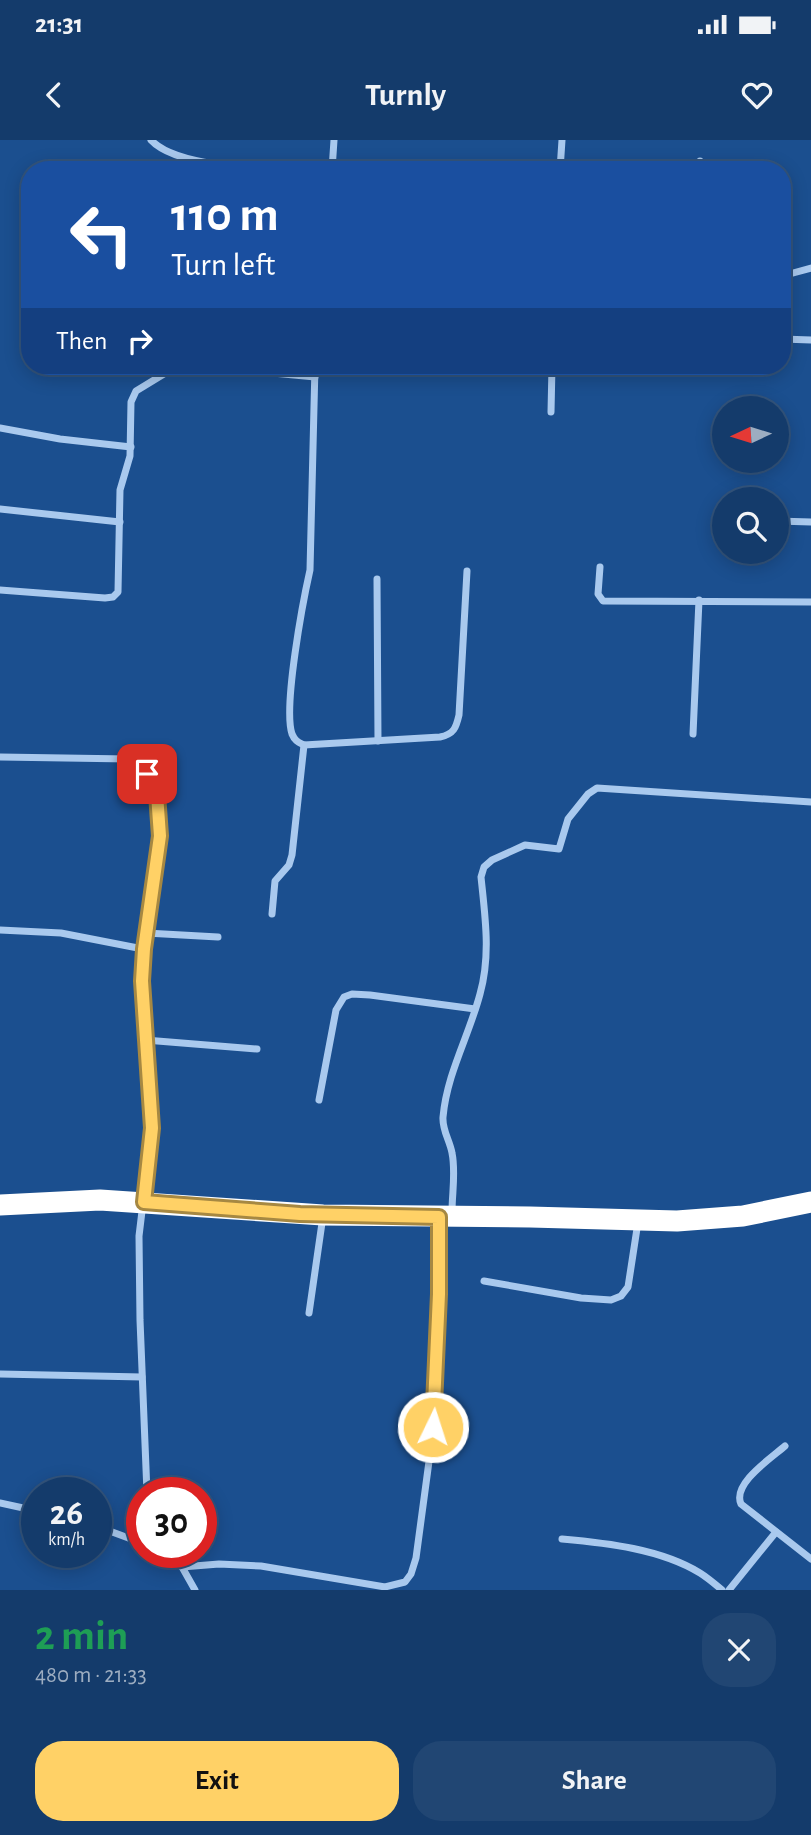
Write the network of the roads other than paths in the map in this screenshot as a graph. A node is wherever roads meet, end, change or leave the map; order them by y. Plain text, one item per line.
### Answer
1 (151, 140) edge
2 (334, 140) edge
3 (562, 140) edge
4 (196, 161) edge
5 (332, 161) edge
6 (561, 161) edge
7 (811, 268) edge
8 (791, 274) edge
9 (791, 339) edge
10 (811, 340) edge
11 (162, 375) edge
12 (294, 375) edge
13 (552, 375) edge
14 (315, 377) joint
15 (551, 412) dead end
16 (0, 428) edge
17 (131, 447) junction
18 (0, 509) edge
19 (789, 521) edge
20 (120, 522) junction
21 (811, 522) edge
22 (600, 567) dead end
23 (467, 571) dead end
24 (377, 579) dead end
25 (0, 590) edge
26 (699, 600) junction
27 (811, 602) edge
28 (693, 734) dead end
29 (378, 741) junction
30 (304, 745) junction
31 (0, 757) edge
32 (811, 802) edge
33 (272, 914) dead end
34 (0, 930) edge
35 (146, 933) junction
36 (218, 937) dead end
37 (144, 949) junction
38 (475, 1009) junction
39 (145, 1040) junction
40 (257, 1049) dead end
41 (319, 1100) dead end
42 (144, 1202) junction
43 (811, 1202) edge
44 (0, 1206) edge
45 (323, 1215) junction
46 (445, 1217) junction
47 (638, 1221) junction
48 (484, 1281) dead end
49 (309, 1313) dead end
50 (0, 1374) edge
51 (142, 1377) junction
52 (785, 1446) dead end
53 (146, 1477) edge
54 (0, 1503) edge
55 (21, 1508) edge
56 (776, 1532) junction
57 (562, 1539) dead end
58 (811, 1559) edge
59 (217, 1564) edge
60 (183, 1568) edge
61 (195, 1590) edge
62 (722, 1590) edge
63 (730, 1590) edge

1 - 4 street
2 - 5 street
3 - 6 street
7 - 8 street
9 - 10 street
11 - 17 street
12 - 14 street
13 - 15 street
14 - 30 street
16 - 17 street
17 - 20 street
18 - 20 street
19 - 21 street
20 - 25 street
22 - 26 street
23 - 29 street
24 - 29 street
26 - 27 street
26 - 28 street
29 - 30 street
30 - 33 street
31 - 35 street
32 - 38 street
34 - 37 street
35 - 36 street
35 - 37 street
37 - 39 street
38 - 41 street
38 - 46 street
39 - 40 street
39 - 42 street
42 - 44 highway
42 - 45 highway
42 - 51 street
43 - 47 highway
45 - 46 highway
45 - 49 street
46 - 47 highway
46 - 59 street
47 - 48 street
50 - 51 street
51 - 53 street
52 - 56 street
54 - 55 street
56 - 58 street
56 - 63 street
57 - 62 street
60 - 61 street

